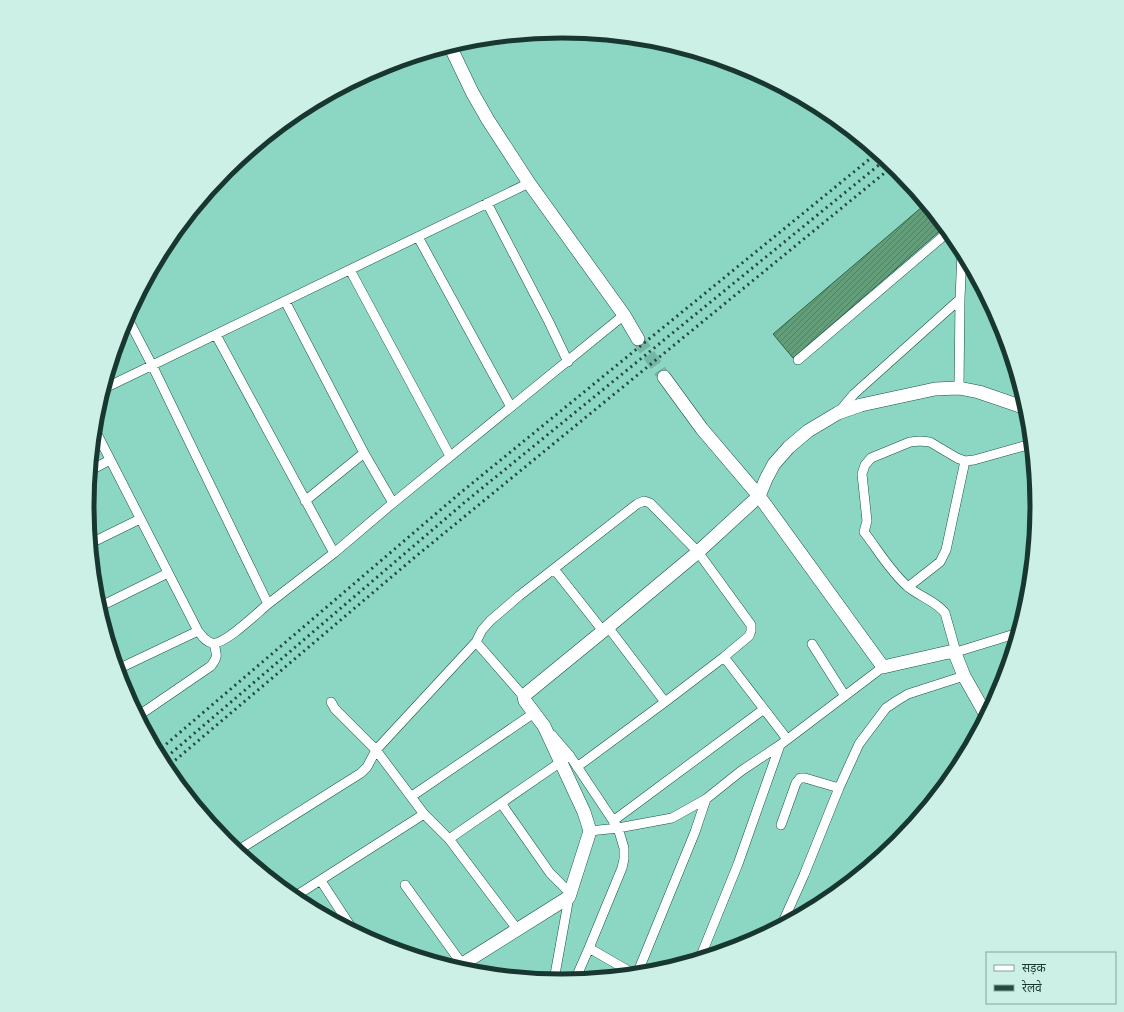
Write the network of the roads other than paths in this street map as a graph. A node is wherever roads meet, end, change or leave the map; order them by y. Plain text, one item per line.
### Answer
1 (453, 51) edge
2 (529, 183) junction
3 (487, 203) junction
4 (944, 236) edge
5 (418, 237) junction
6 (962, 263) edge
7 (350, 270) junction
8 (960, 300) junction
9 (285, 301) junction
10 (624, 315) junction
11 (131, 325) edge
12 (216, 334) junction
13 (638, 339) tunnel mouth
14 (798, 360) dead end
15 (568, 362) junction
16 (152, 365) junction
17 (664, 377) tunnel mouth
18 (110, 386) edge
19 (959, 388) junction
20 (1019, 406) edge
21 (511, 407) junction
22 (838, 413) junction
23 (99, 439) edge
24 (1026, 445) edge
25 (364, 453) junction
26 (450, 456) junction
27 (110, 460) junction
28 (965, 461) junction
29 (96, 467) edge
30 (759, 496) junction
31 (306, 501) junction
32 (393, 503) junction
33 (140, 519) junction
34 (95, 541) edge
35 (698, 552) junction
36 (334, 553) junction
37 (554, 569) junction
38 (168, 573) junction
39 (908, 587) junction
40 (105, 604) edge
41 (268, 604) junction
42 (606, 629) junction
43 (198, 631) junction
44 (1012, 635) edge
45 (476, 642) junction
46 (214, 644) junction
47 (812, 644) dead end
48 (955, 652) junction
49 (724, 657) junction
50 (123, 667) edge
51 (883, 667) junction
52 (964, 676) junction
53 (845, 696) junction
54 (524, 697) junction
55 (331, 702) dead end
56 (665, 702) junction
57 (764, 709) junction
58 (983, 710) edge
59 (142, 713) edge
60 (534, 713) junction
61 (784, 742) junction
62 (376, 750) junction
63 (566, 759) junction
64 (577, 767) junction
65 (839, 788) junction
66 (412, 796) junction
67 (706, 799) junction
68 (500, 803) junction
69 (424, 814) junction
70 (616, 825) junction
71 (781, 825) dead end
72 (590, 831) junction
73 (449, 839) junction
74 (242, 848) edge
75 (321, 881) junction
76 (405, 885) dead end
77 (300, 893) edge
78 (569, 895) junction
79 (785, 917) edge
80 (348, 922) edge
81 (517, 929) junction
82 (589, 948) junction
83 (702, 952) edge
84 (456, 962) edge
85 (463, 963) edge
86 (639, 967) edge
87 (627, 969) edge
88 (578, 973) edge
89 (555, 974) edge

1 - 2 street
2 - 3 street
2 - 10 street
3 - 5 street
3 - 15 street
4 - 14 street
5 - 7 street
5 - 21 street
6 - 8 street
7 - 9 street
7 - 26 street
8 - 19 street
8 - 22 street
9 - 12 street
9 - 25 street
10 - 13 street
10 - 15 street
11 - 16 street
12 - 16 street
12 - 31 street
15 - 21 street
16 - 18 street
16 - 41 street
17 - 30 street
19 - 20 street
19 - 22 street
21 - 26 street
22 - 30 street
23 - 27 street
24 - 28 street
25 - 31 street
25 - 32 street
26 - 32 street
27 - 29 street
27 - 33 street
28 - 39 street
28 - 39 street
30 - 35 street
30 - 51 street
31 - 36 street
32 - 36 street
33 - 34 street
33 - 38 street
35 - 37 street
35 - 42 street
35 - 49 street
36 - 41 street
37 - 42 street
37 - 45 street
38 - 40 street
38 - 43 street
39 - 48 street
41 - 46 street
42 - 54 street
42 - 56 street
43 - 46 street
43 - 50 street
44 - 48 street
45 - 54 street
45 - 62 street
46 - 59 street
47 - 53 street
48 - 51 street
48 - 52 street
49 - 56 street
49 - 57 street
51 - 53 street
52 - 58 street
52 - 65 street
53 - 61 street
54 - 60 street
55 - 62 street
56 - 64 street
57 - 61 street
57 - 70 street
60 - 63 street
60 - 66 street
61 - 67 street
61 - 83 street
62 - 66 street
62 - 74 street
63 - 64 street
63 - 68 street
63 - 72 street
64 - 70 street
65 - 71 street
65 - 79 street
66 - 69 street
67 - 70 street
67 - 86 street
68 - 73 street
68 - 78 street
69 - 73 street
69 - 75 street
70 - 72 street
70 - 82 street
72 - 78 street
73 - 81 street
75 - 77 street
75 - 80 street
76 - 84 street
78 - 81 street
78 - 89 street
81 - 85 street
82 - 87 street
82 - 88 street

